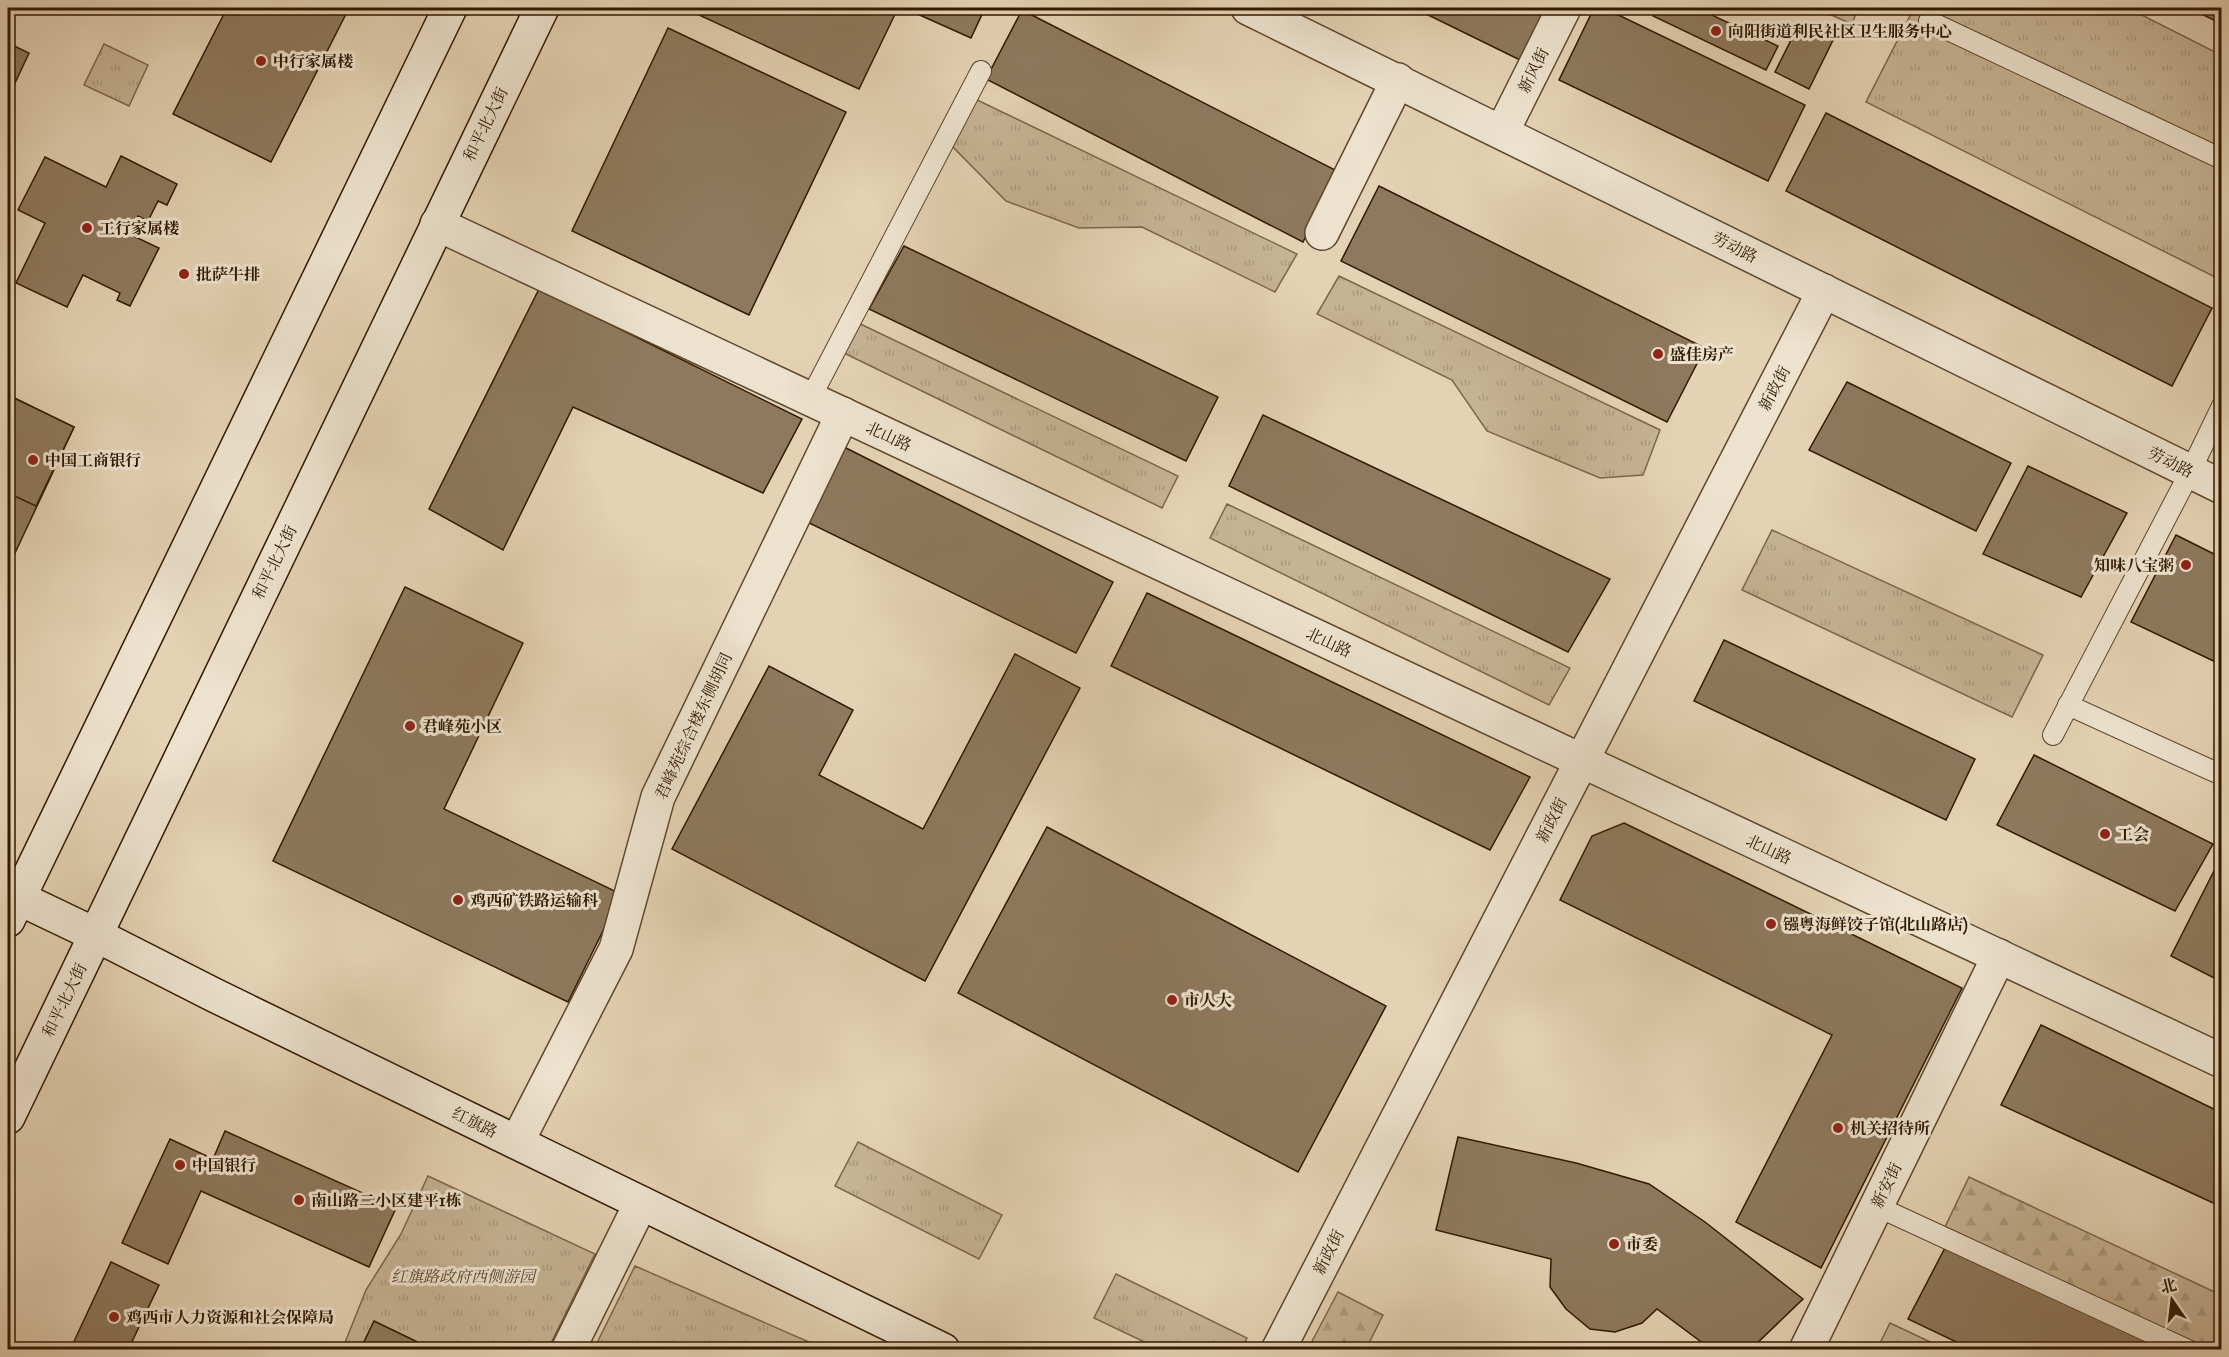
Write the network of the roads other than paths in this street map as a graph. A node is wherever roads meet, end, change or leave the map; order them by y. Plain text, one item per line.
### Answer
1 (450, 8) edge
2 (542, 8) edge
3 (1248, 8) edge
4 (1564, 8) edge
5 (1929, 21) dead end
6 (981, 71) dead end
7 (1398, 80) junction
8 (1502, 132) junction
9 (2222, 159) edge
10 (437, 224) junction
11 (1322, 233) dead end
12 (1824, 291) junction
13 (810, 399) junction
14 (2222, 406) edge
15 (843, 414) junction
16 (2190, 472) junction
17 (2222, 487) edge
18 (2068, 705) junction
19 (2053, 735) dead end
20 (1581, 761) junction
21 (2215, 772) dead end
22 (11, 903) edge
23 (96, 935) junction
24 (1999, 956) junction
25 (2222, 1061) edge
26 (8, 1117) edge
27 (517, 1142) junction
28 (641, 1203) junction
29 (1876, 1206) junction
30 (943, 1349) edge
31 (568, 1350) edge
32 (1278, 1350) edge
33 (1806, 1350) edge
34 (2188, 1350) edge

1 - 22 street
2 - 10 street, 和平北大街
3 - 7 street, 劳动路
4 - 8 street, 新风街
5 - 9 lane
6 - 13 lane
7 - 8 street, 劳动路
7 - 11 street
8 - 12 street, 劳动路
10 - 13 street, 北山路
10 - 23 street, 和平北大街
12 - 16 street, 劳动路
12 - 20 street, 新政街
13 - 15 street, 北山路
14 - 16 lane
15 - 20 street, 北山路
15 - 27 street, 君峰苑综合楼东侧胡同
16 - 17 street, 劳动路
16 - 18 lane
18 - 19 lane
18 - 21 lane
20 - 24 street, 北山路
20 - 32 street, 新政街
22 - 23 street, 红旗路
23 - 26 street, 和平北大街
23 - 27 street, 红旗路
24 - 25 street, 北山路
24 - 29 street, 新安街
27 - 28 street, 红旗路
28 - 30 street, 红旗路
28 - 31 street
29 - 33 street, 新安街
29 - 34 lane

